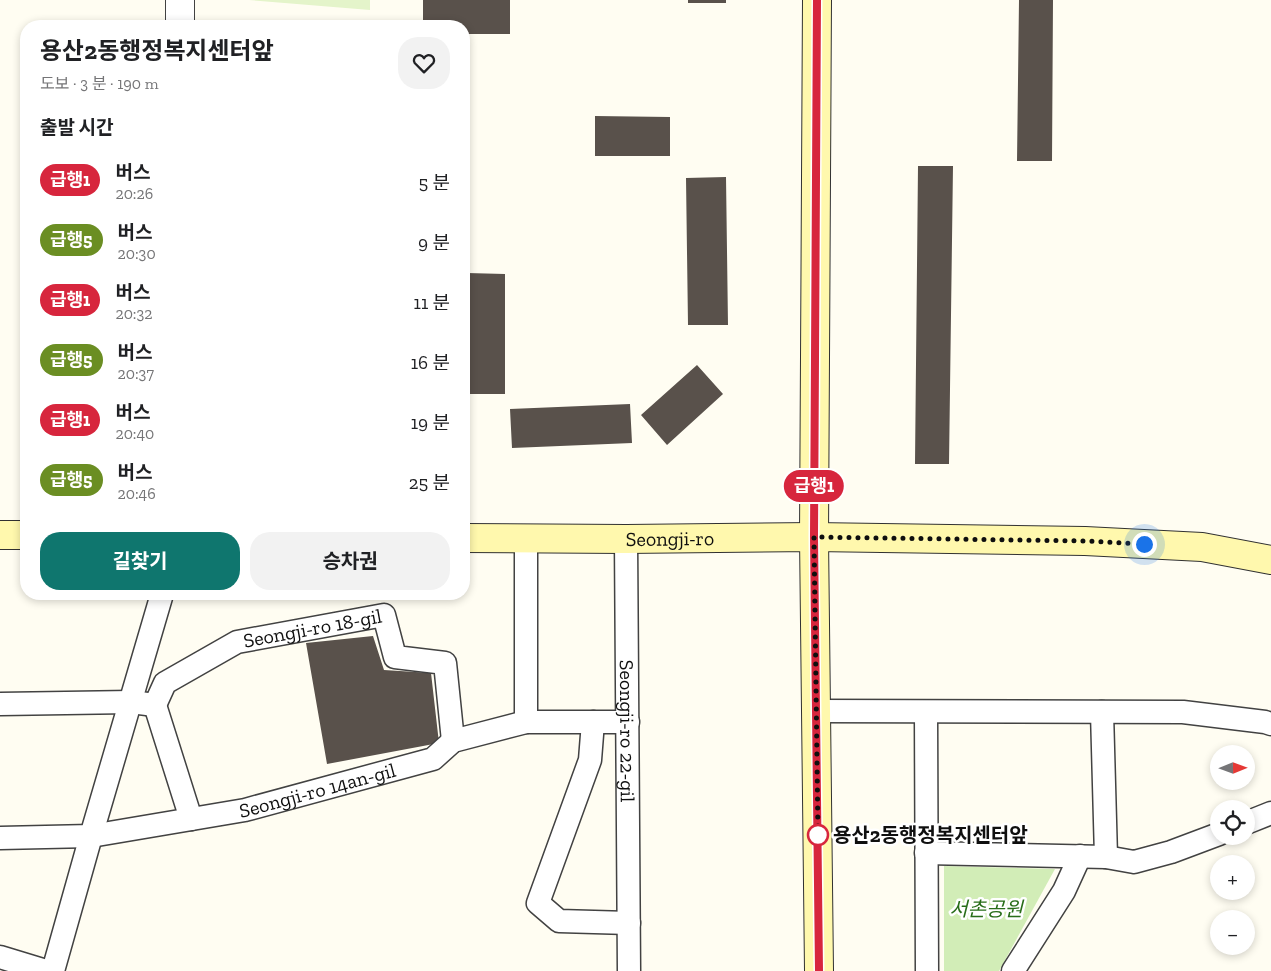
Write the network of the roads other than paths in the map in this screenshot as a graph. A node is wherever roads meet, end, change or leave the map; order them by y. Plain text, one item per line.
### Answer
1 (180, 0) edge
2 (817, 0) edge
3 (180, 20) edge
4 (0, 535) edge
5 (20, 536) edge
6 (814, 537) junction
7 (470, 538) edge
8 (526, 538) junction
9 (626, 539) junction
10 (1271, 560) edge
11 (160, 600) edge
12 (130, 702) junction
13 (0, 704) edge
14 (155, 705) junction
15 (816, 711) junction
16 (926, 712) junction
17 (1102, 712) junction
18 (526, 722) junction
19 (593, 722) junction
20 (628, 722) junction
21 (1271, 724) edge
22 (452, 740) junction
23 (1271, 813) edge
24 (191, 819) junction
25 (1255, 819) edge
26 (91, 836) junction
27 (1210, 837) edge
28 (0, 838) edge
29 (926, 852) junction
30 (1080, 856) junction
31 (1106, 857) junction
32 (628, 923) junction
33 (0, 957) edge
34 (46, 971) edge
35 (53, 971) edge
36 (629, 971) edge
37 (819, 971) edge
38 (927, 971) edge
39 (1013, 971) edge

1 - 3 street
2 - 6 main road
4 - 5 main road
6 - 9 main road, Seongji-ro
6 - 10 main road, Seongji-ro
6 - 15 main road
7 - 8 main road, Seongji-ro
8 - 9 main road, Seongji-ro
8 - 18 street
9 - 20 street, Seongji-ro 22-gil
11 - 12 street
12 - 13 street
12 - 14 street
12 - 26 street
14 - 22 street, Seongji-ro 18-gil
14 - 24 street
15 - 16 street
15 - 37 main road
16 - 17 street
16 - 29 street
17 - 21 street
17 - 31 street
18 - 19 street
18 - 22 street
19 - 20 street
19 - 32 street, Seongji-ro 22-gil
20 - 32 street, Seongji-ro 22-gil
22 - 24 street, Seongji-ro 14an-gil
23 - 25 street
24 - 26 street, Seongji-ro 14an-gil
26 - 28 street, Seongji-ro 14an-gil
26 - 35 street
27 - 31 street
29 - 30 street
29 - 38 street
30 - 31 street
30 - 39 street
32 - 36 street, Seongji-ro 22-gil
33 - 34 street

